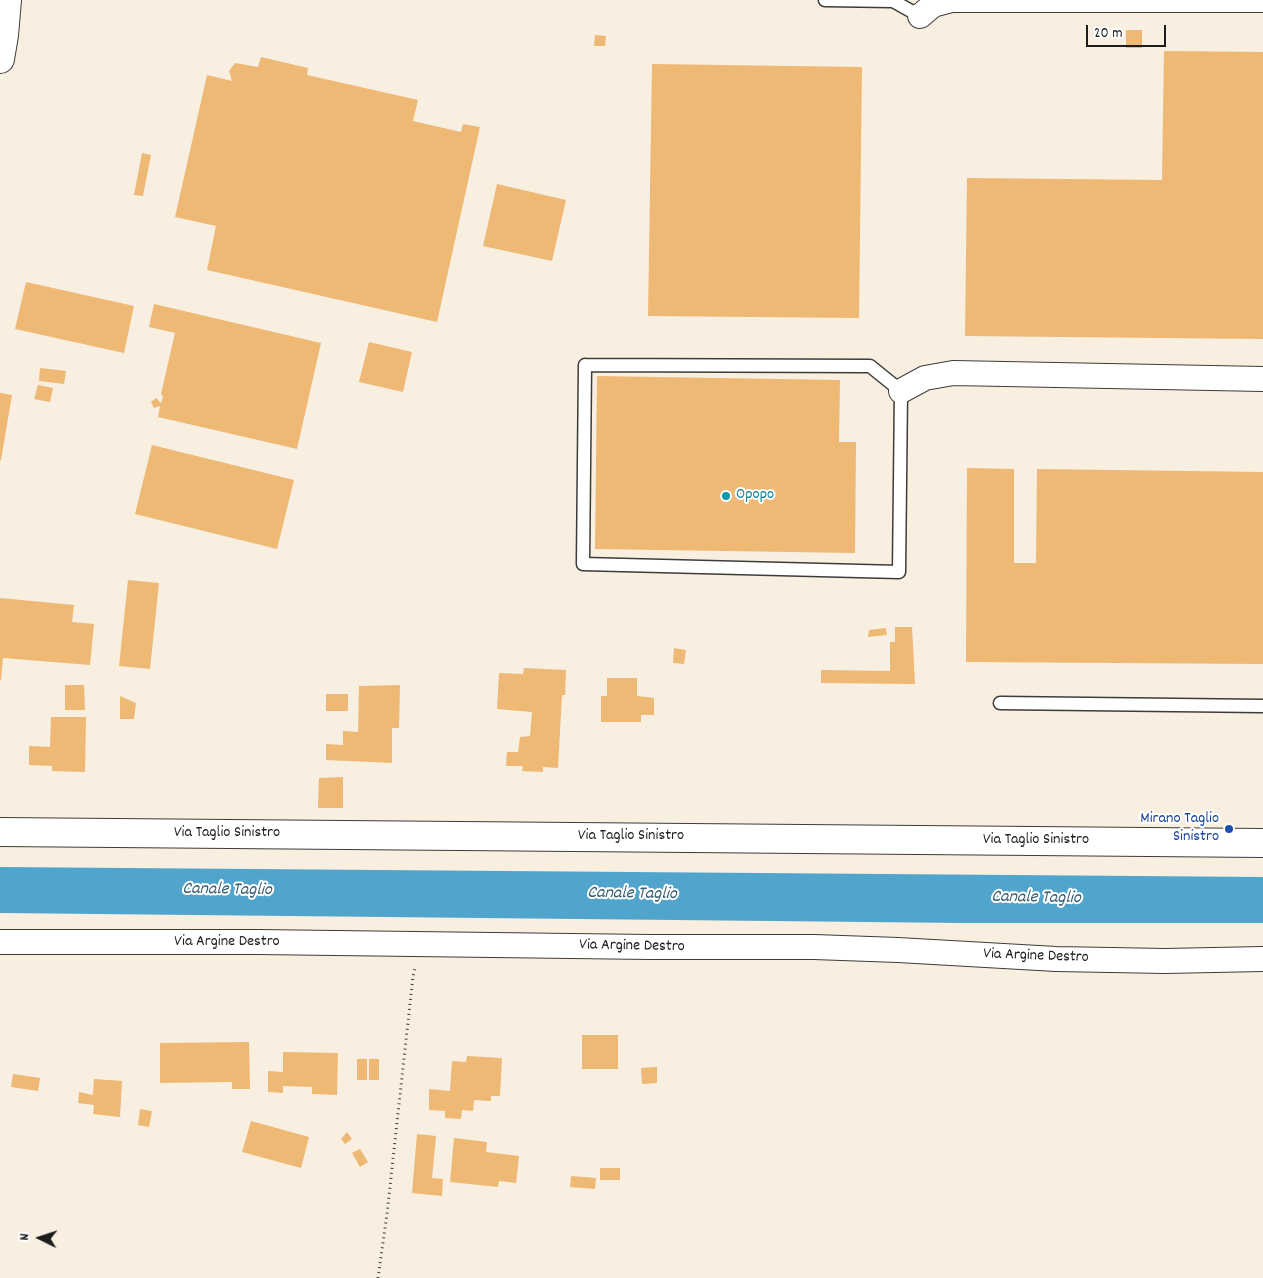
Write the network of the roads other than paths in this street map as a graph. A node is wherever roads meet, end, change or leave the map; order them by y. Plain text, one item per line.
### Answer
1 (6, 0) edge
2 (825, 0) edge
3 (843, 0) edge
4 (1263, 0) edge
5 (920, 16) joint
6 (0, 58) edge
7 (1263, 379) edge
8 (900, 391) junction
9 (1000, 703) dead end
10 (1263, 706) edge
11 (0, 832) edge
12 (1263, 843) edge
13 (0, 942) edge
14 (1263, 959) edge

1 - 6 main road
2 - 3 lane
3 - 5 lane
4 - 5 street
7 - 8 street
8 - 8 lane
9 - 10 lane
11 - 12 main road, Via Taglio Sinistro
13 - 14 street, Via Argine Destro

